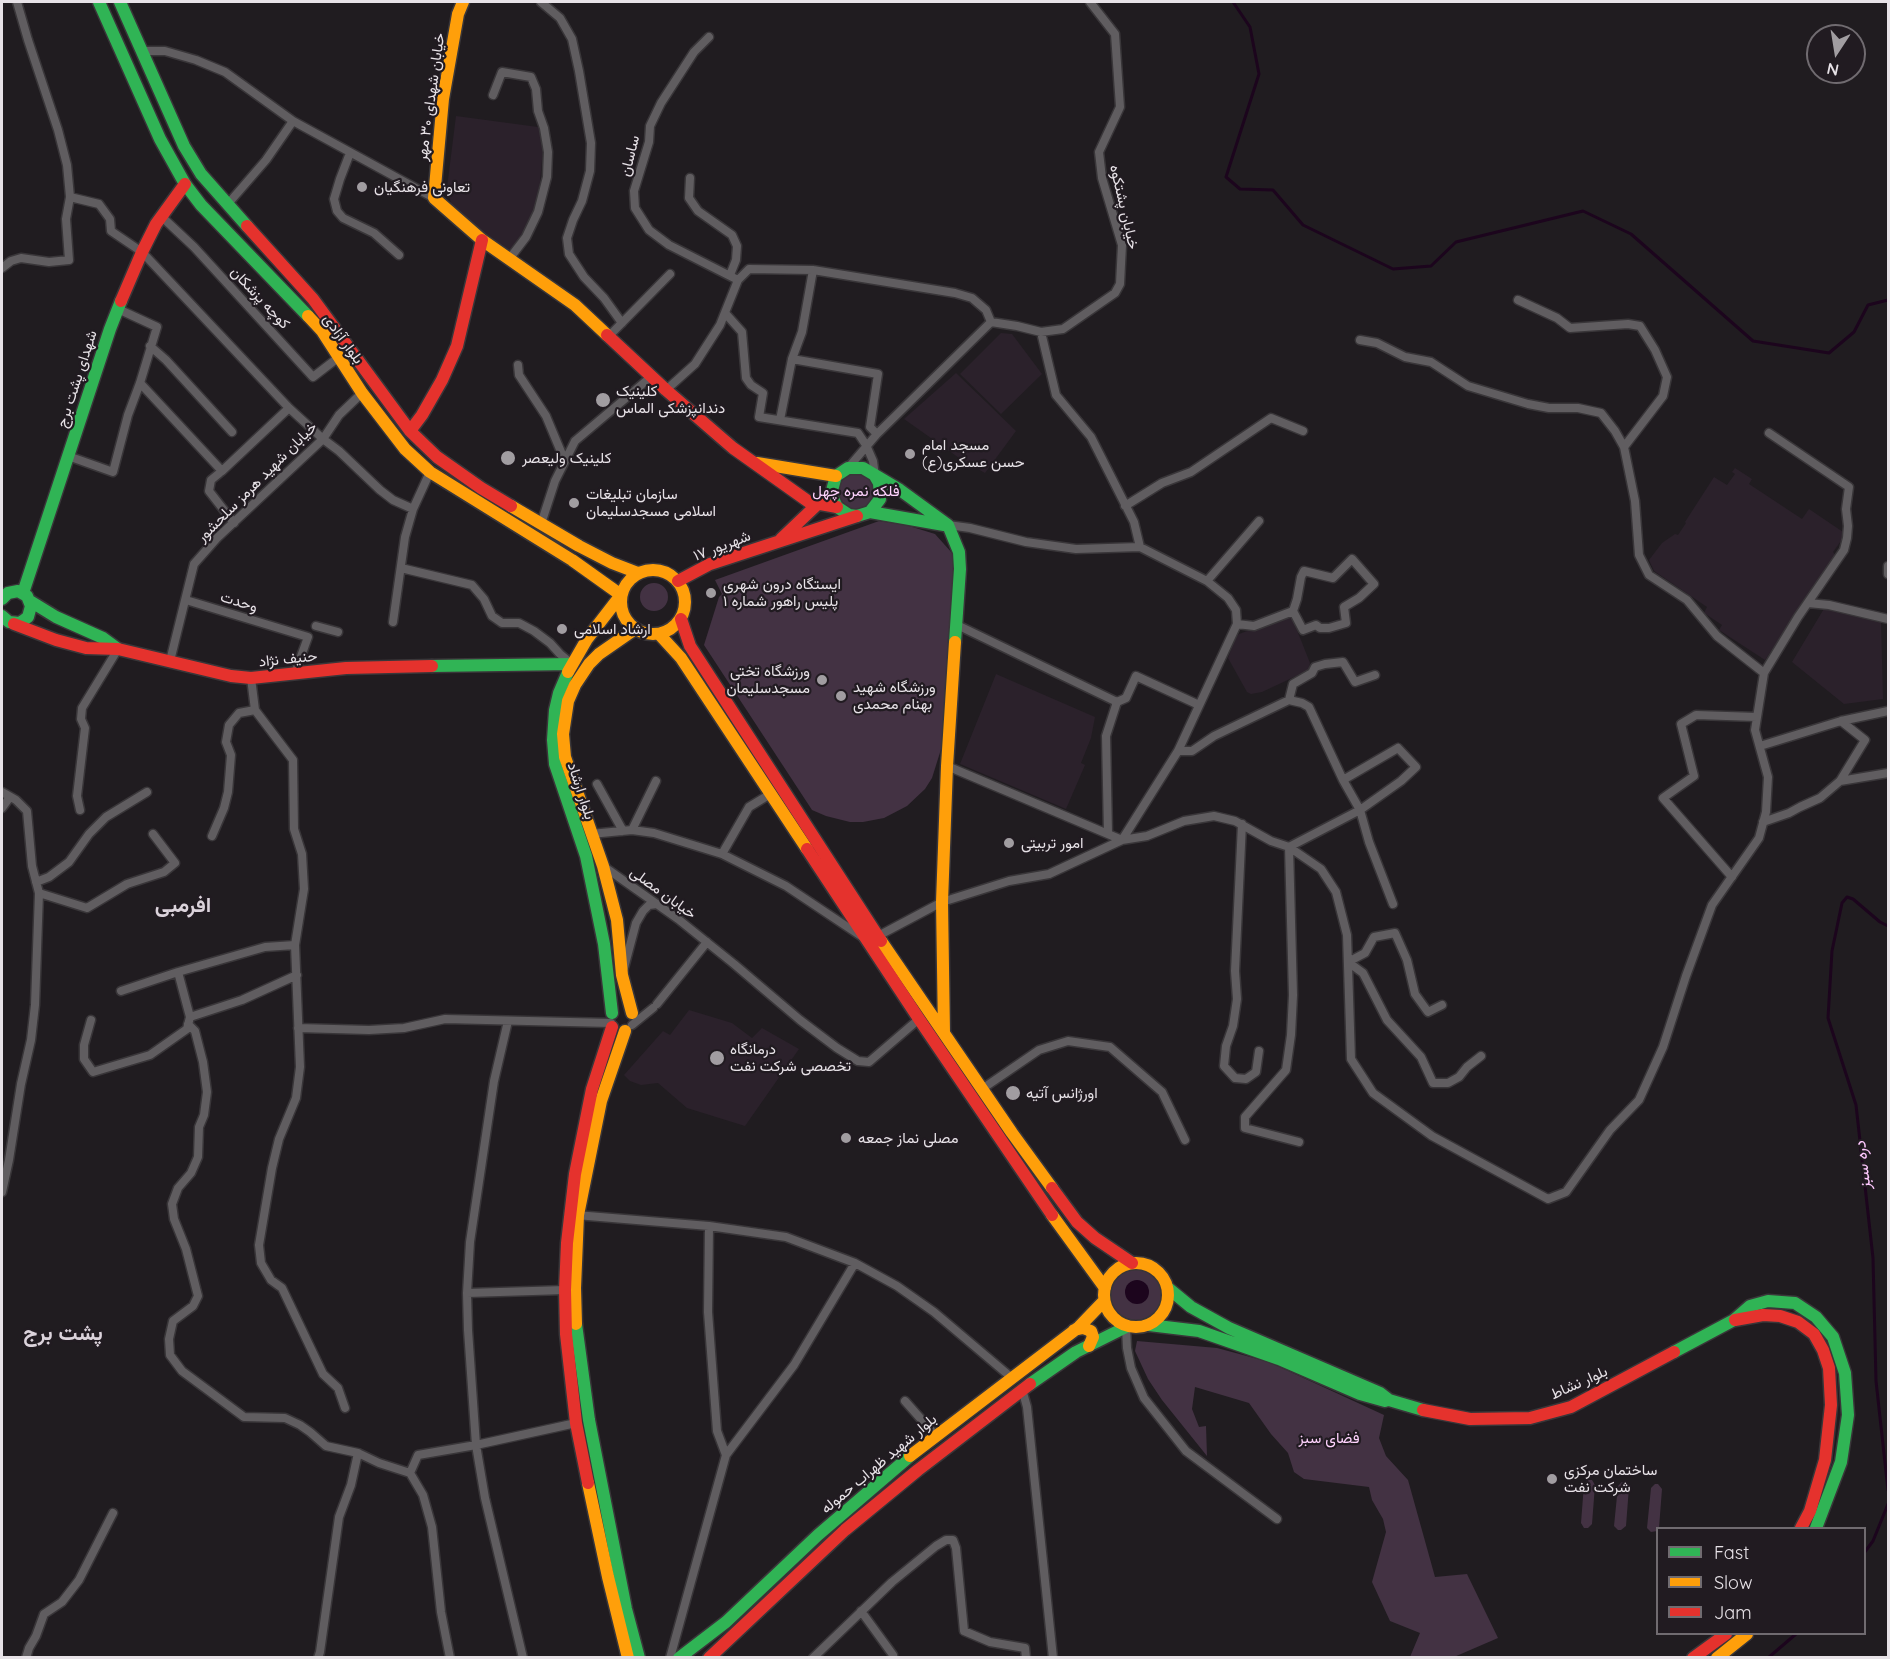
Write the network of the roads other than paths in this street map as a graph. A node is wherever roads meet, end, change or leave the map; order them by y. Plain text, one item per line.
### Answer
1 (17, 2) edge
2 (99, 2) edge
3 (120, 2) edge
4 (463, 2) edge
5 (542, 2) edge
6 (1090, 2) edge
7 (710, 37) dead end
8 (143, 51) junction
9 (493, 95) dead end
10 (293, 121) junction
11 (350, 153) junction
12 (201, 174) junction
13 (690, 177) dead end
14 (185, 184) junction
15 (70, 197) junction
16 (434, 198) junction
17 (227, 205) junction
18 (161, 216) junction
19 (482, 240) junction
20 (142, 252) junction
21 (399, 255) dead end
22 (510, 258) junction
23 (2, 268) edge
24 (813, 270) junction
25 (670, 274) dead end
26 (734, 278) junction
27 (1518, 300) dead end
28 (118, 309) junction
29 (725, 313) junction
30 (991, 322) junction
31 (622, 323) junction
32 (1041, 332) junction
33 (609, 336) junction
34 (1360, 340) dead end
35 (150, 346) junction
36 (339, 357) junction
37 (792, 359) junction
38 (518, 365) dead end
39 (652, 376) junction
40 (140, 383) junction
41 (666, 390) junction
42 (362, 393) junction
43 (289, 408) junction
44 (780, 420) junction
45 (410, 431) junction
46 (1303, 431) dead end
47 (232, 432) dead end
48 (1769, 433) dead end
49 (877, 434) junction
50 (323, 439) junction
51 (866, 445) junction
52 (1624, 447) junction
53 (68, 456) junction
54 (564, 459) junction
55 (754, 462) junction
56 (848, 468) junction
57 (222, 471) junction
58 (430, 472) junction
59 (876, 476) junction
60 (834, 481) junction
61 (803, 499) junction
62 (819, 504) junction
63 (1125, 506) junction
64 (837, 507) junction
65 (413, 509) junction
66 (870, 512) junction
67 (857, 516) junction
68 (1259, 521) dead end
69 (234, 523) junction
70 (542, 525) junction
71 (948, 525) junction
72 (795, 527) junction
73 (778, 542) junction
74 (1140, 548) junction
75 (1888, 566) edge
76 (401, 568) junction
77 (638, 573) junction
78 (1888, 574) edge
79 (1207, 580) junction
80 (678, 581) junction
81 (621, 595) junction
82 (2, 597) edge
83 (26, 597) junction
84 (186, 600) junction
85 (1808, 603) junction
86 (1293, 611) junction
87 (681, 619) junction
88 (1888, 619) edge
89 (5, 620) edge
90 (393, 622) dead end
91 (955, 624) junction
92 (1237, 624) junction
93 (316, 626) dead end
94 (635, 629) junction
95 (338, 632) dead end
96 (659, 634) junction
97 (118, 649) junction
98 (170, 661) junction
99 (572, 664) junction
100 (295, 673) junction
101 (1764, 673) junction
102 (1375, 675) dead end
103 (251, 678) junction
104 (1289, 700) junction
105 (1117, 702) junction
106 (1199, 705) junction
107 (255, 710) junction
108 (1888, 711) edge
109 (1757, 717) junction
110 (1840, 721) junction
111 (1760, 746) junction
112 (1178, 751) junction
113 (947, 766) junction
114 (1888, 773) edge
115 (1343, 780) junction
116 (656, 781) dead end
117 (1840, 782) junction
118 (597, 784) dead end
119 (2, 792) edge
120 (147, 792) dead end
121 (772, 793) junction
122 (10, 797) junction
123 (2, 808) edge
124 (80, 810) dead end
125 (1360, 810) junction
126 (1763, 822) junction
127 (1242, 824) junction
128 (628, 830) junction
129 (1108, 833) junction
130 (153, 834) dead end
131 (591, 834) junction
132 (212, 836) dead end
133 (1122, 840) junction
134 (1288, 847) junction
135 (592, 854) junction
136 (722, 854) junction
137 (603, 866) junction
138 (1732, 877) junction
139 (36, 882) junction
140 (39, 893) junction
141 (942, 902) junction
142 (657, 904) junction
143 (1393, 904) dead end
144 (872, 938) junction
145 (707, 942) junction
146 (295, 945) junction
147 (1348, 962) junction
148 (178, 972) junction
149 (297, 975) junction
150 (622, 975) junction
151 (121, 991) dead end
152 (1442, 1005) dead end
153 (919, 1019) junction
154 (92, 1020) dead end
155 (189, 1020) junction
156 (508, 1021) junction
157 (621, 1022) junction
158 (298, 1028) junction
159 (944, 1033) junction
160 (1259, 1051) dead end
161 (1481, 1056) dead end
162 (982, 1089) junction
163 (1185, 1140) dead end
164 (1299, 1142) dead end
165 (2, 1192) edge
166 (574, 1214) junction
167 (710, 1226) junction
168 (1095, 1238) junction
169 (1078, 1252) junction
170 (855, 1263) junction
171 (1132, 1263) junction
172 (1105, 1288) junction
173 (1168, 1288) junction
174 (565, 1290) junction
175 (467, 1293) junction
176 (1104, 1301) junction
177 (1734, 1320) junction
178 (1149, 1325) junction
179 (1126, 1327) junction
180 (1074, 1330) junction
181 (1089, 1346) junction
182 (1012, 1377) junction
183 (1022, 1389) junction
184 (1389, 1400) junction
185 (905, 1401) dead end
186 (345, 1408) dead end
187 (576, 1423) junction
188 (936, 1436) junction
189 (476, 1445) junction
190 (358, 1453) junction
191 (726, 1455) junction
192 (410, 1473) junction
193 (113, 1513) dead end
194 (1277, 1520) dead end
195 (1802, 1527) edge
196 (1816, 1527) edge
197 (861, 1611) junction
198 (1725, 1635) edge
199 (1746, 1635) edge
200 (893, 1655) dead end
201 (26, 1658) edge
202 (318, 1658) edge
203 (450, 1658) edge
204 (523, 1658) edge
205 (628, 1658) edge
206 (639, 1658) edge
207 (670, 1658) edge
208 (679, 1658) edge
209 (709, 1658) edge
210 (813, 1658) edge
211 (1026, 1658) edge
212 (1053, 1658) edge
213 (1693, 1658) edge
214 (1717, 1658) edge

1 - 15 street
2 - 14 main road, بلوار آزادی
3 - 8 main road, بلوار آزادی
4 - 16 main road, خیابان شهدای ۳۰ مهر
5 - 31 street
6 - 32 street, خیابان پشتکوه
7 - 26 street, ساسان
8 - 10 street
8 - 12 main road, بلوار آزادی
9 - 22 street
10 - 11 street
10 - 17 street
11 - 16 street
11 - 21 street
12 - 14 main road
12 - 17 main road, بلوار آزادی
13 - 26 street
14 - 18 main road, شهدای پشت برج
14 - 36 main road, بلوار آزادی
15 - 20 street
15 - 23 street
16 - 19 main road
17 - 45 main road, بلوار آزادی
18 - 20 main road, شهدای پشت برج
18 - 36 street, کوچه پزشکان
19 - 22 main road
19 - 45 main road
20 - 28 main road, شهدای پشت برج
20 - 43 street
22 - 33 main road
24 - 26 street
24 - 30 street
24 - 37 street
25 - 31 street
26 - 29 street
27 - 52 street
28 - 35 street
28 - 53 main road, شهدای پشت برج
29 - 41 street
29 - 44 street
30 - 32 street, خیابان پشتکوه
30 - 49 street
31 - 33 street
32 - 63 street
33 - 39 main road
34 - 52 street
35 - 40 street
35 - 47 street
36 - 42 main road, بلوار آزادی
37 - 44 street
37 - 49 street
38 - 54 street
39 - 41 main road
39 - 54 street
40 - 53 street
40 - 57 street
41 - 55 main road
42 - 50 street, خیابان شهید هرمز سلحشور
42 - 58 main road, بلوار آزادی
43 - 50 street
43 - 57 street
44 - 51 street
45 - 70 main road, بلوار آزادی
46 - 63 street
48 - 85 street
49 - 51 street
50 - 65 street
50 - 69 street, خیابان شهید هرمز سلحشور
51 - 56 street
51 - 59 street
52 - 101 street
53 - 83 main road, شهدای پشت برج
54 - 70 street
55 - 60 main road
55 - 61 main road
56 - 59 main road
56 - 60 main road
57 - 69 street
58 - 65 street
58 - 81 main road, بلوار آزادی
59 - 66 main road
59 - 71 main road
60 - 62 main road
60 - 64 main road
61 - 62 main road
61 - 72 main road
62 - 64 main road
62 - 72 main road
63 - 74 street
64 - 67 main road
65 - 76 street
66 - 67 main road
66 - 71 main road
67 - 73 main road, ۱۷ شهریور
68 - 79 street
69 - 84 street, خیابان شهید هرمز سلحشور
70 - 77 main road, بلوار آزادی
71 - 74 street
71 - 91 main road
72 - 73 main road
73 - 80 main road, ۱۷ شهریور
74 - 79 street
75 - 78 street
76 - 90 street
76 - 99 street
77 - 80 main road
77 - 81 main road
79 - 92 street
80 - 87 main road
81 - 94 main road
81 - 99 main road, بلوار ارشاد
82 - 83 main road
83 - 89 main road, شهدای پشت برج
83 - 97 main road
84 - 98 street
84 - 100 street, وحدت
85 - 88 street
85 - 101 street
86 - 86 street
86 - 92 street
87 - 96 main road
87 - 144 main road
89 - 97 main road, حنیف نژاد
91 - 105 street
91 - 113 main road
92 - 106 street
93 - 95 street
94 - 96 main road
94 - 131 main road, بلوار ارشاد
96 - 121 main road
97 - 98 main road, حنیف نژاد
97 - 124 street
98 - 103 main road, حنیف نژاد
99 - 100 main road, حنیف نژاد
99 - 135 main road, بلوار ارشاد
100 - 103 main road, حنیف نژاد
101 - 109 street
102 - 104 street
103 - 107 street
104 - 112 street
104 - 115 street
105 - 106 street
105 - 129 street
106 - 112 street
107 - 132 street
107 - 146 street
108 - 110 street
109 - 111 street
109 - 138 street
110 - 111 street
110 - 117 street
111 - 126 street
112 - 133 street
113 - 129 street
113 - 141 main road
114 - 117 street
115 - 125 street
115 - 125 street
116 - 128 street
117 - 126 street
118 - 128 street
119 - 122 street
120 - 139 street
121 - 136 street
121 - 144 main road
122 - 123 street
122 - 139 street
125 - 134 street
125 - 143 street
126 - 138 street
127 - 133 street
127 - 134 street
127 - 160 street
128 - 131 street
128 - 136 street
129 - 133 street
130 - 140 street
131 - 135 main road, بلوار ارشاد
133 - 141 street
134 - 147 street
134 - 164 street
135 - 137 main road, بلوار ارشاد
135 - 157 main road, بلوار ارشاد
136 - 144 street
137 - 142 street, خیابان مصلی
137 - 150 main road, بلوار ارشاد
138 - 147 street
139 - 140 street
140 - 165 street
141 - 144 street
141 - 159 main road
142 - 145 street, خیابان مصلی
142 - 150 street
144 - 153 main road
144 - 159 main road
145 - 153 street, خیابان مصلی
145 - 157 street
146 - 148 street
146 - 149 street
147 - 152 street
147 - 161 street
148 - 151 street
148 - 155 street
149 - 155 street
149 - 158 street
150 - 157 main road, بلوار ارشاد
153 - 169 main road
154 - 155 street
155 - 190 street
156 - 157 street
156 - 158 street
156 - 175 street
157 - 166 main road
158 - 186 street
159 - 162 main road
162 - 163 street
162 - 168 main road
166 - 167 street
166 - 174 main road
166 - 206 main road
167 - 170 street
167 - 191 street
168 - 169 main road
168 - 171 main road
169 - 172 main road
170 - 182 street
170 - 191 street
171 - 172 main road
171 - 173 main road
172 - 176 main road
173 - 178 main road
173 - 184 main road, بلوار نشاط
174 - 175 street
174 - 187 main road
175 - 189 street
176 - 179 main road
176 - 180 main road, بلوار شهید ظهراب حموله
177 - 184 main road, بلوار نشاط
177 - 195 main road, بلوار نشاط
177 - 196 main road, بلوار نشاط
178 - 179 main road
178 - 184 main road, بلوار نشاط
179 - 181 main road, بلوار شهید ظهراب حموله
179 - 194 street
180 - 181 main road
180 - 182 main road, بلوار شهید ظهراب حموله
181 - 183 main road, بلوار شهید ظهراب حموله
182 - 188 main road, بلوار شهید ظهراب حموله
183 - 209 main road, بلوار شهید ظهراب حموله
183 - 212 street
185 - 188 street
187 - 189 street
187 - 205 main road
188 - 208 main road, بلوار شهید ظهراب حموله
189 - 192 street
189 - 204 street
190 - 192 street
190 - 202 street
191 - 207 street
192 - 203 street
193 - 201 street
197 - 200 street
197 - 210 street
197 - 211 street
198 - 213 main road
199 - 214 main road

